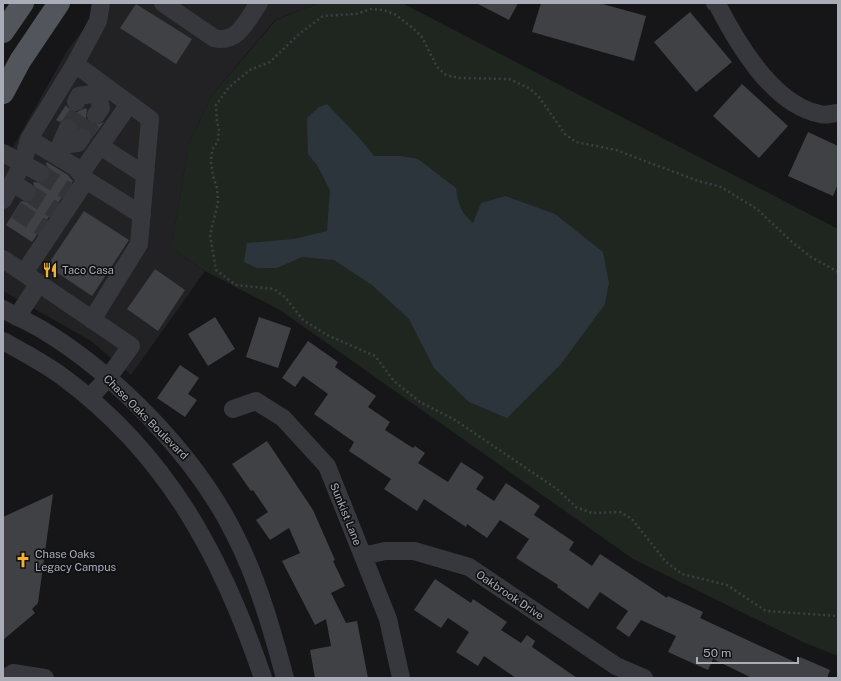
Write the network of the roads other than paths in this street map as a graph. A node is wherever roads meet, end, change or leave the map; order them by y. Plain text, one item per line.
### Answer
1 (22, 3) edge
2 (59, 3) edge
3 (101, 3) edge
4 (163, 3) edge
5 (259, 3) edge
6 (716, 3) edge
7 (3, 32) edge
8 (75, 64) junction
9 (100, 89) junction
10 (3, 93) edge
11 (129, 104) junction
12 (86, 109) tunnel mouth
13 (838, 113) edge
14 (72, 130) tunnel mouth
15 (29, 139) junction
16 (100, 146) junction
17 (58, 150) junction
18 (3, 153) edge
19 (23, 163) junction
20 (40, 174) tunnel mouth
21 (145, 175) junction
22 (84, 176) junction
23 (7, 204) edge
24 (142, 215) junction
25 (3, 259) edge
26 (24, 273) junction
27 (39, 283) junction
28 (10, 313) edge
29 (92, 320) junction
30 (3, 341) edge
31 (108, 378) junction
32 (89, 398) junction
33 (233, 409) dead end
34 (363, 556) junction
35 (615, 672) edge
36 (6, 678) edge
37 (45, 678) edge
38 (263, 678) edge
39 (278, 678) edge
40 (285, 678) edge
41 (401, 678) edge
42 (644, 678) edge

1 - 7 main road
2 - 10 main road
3 - 8 street
4 - 5 street
6 - 13 street
8 - 9 street
8 - 15 street
9 - 11 street
9 - 12 street
11 - 16 street
11 - 21 street
14 - 17 street
15 - 17 street
15 - 19 street
16 - 21 street
16 - 22 street
17 - 22 street
18 - 19 street
19 - 20 street
19 - 23 street
21 - 24 street
22 - 24 street
22 - 26 street
24 - 29 street
25 - 26 street
26 - 27 street
27 - 28 street
27 - 29 street
28 - 31 street, Chase Oaks Boulevard
29 - 31 street
30 - 32 street
31 - 32 street
31 - 40 street, Chase Oaks Boulevard
32 - 38 street
33 - 34 street, Sunkist Lane
34 - 35 street, Oakbrook Drive
34 - 41 street, Sunkist Lane
35 - 42 street, Oakbrook Drive
36 - 37 street
39 - 40 street

